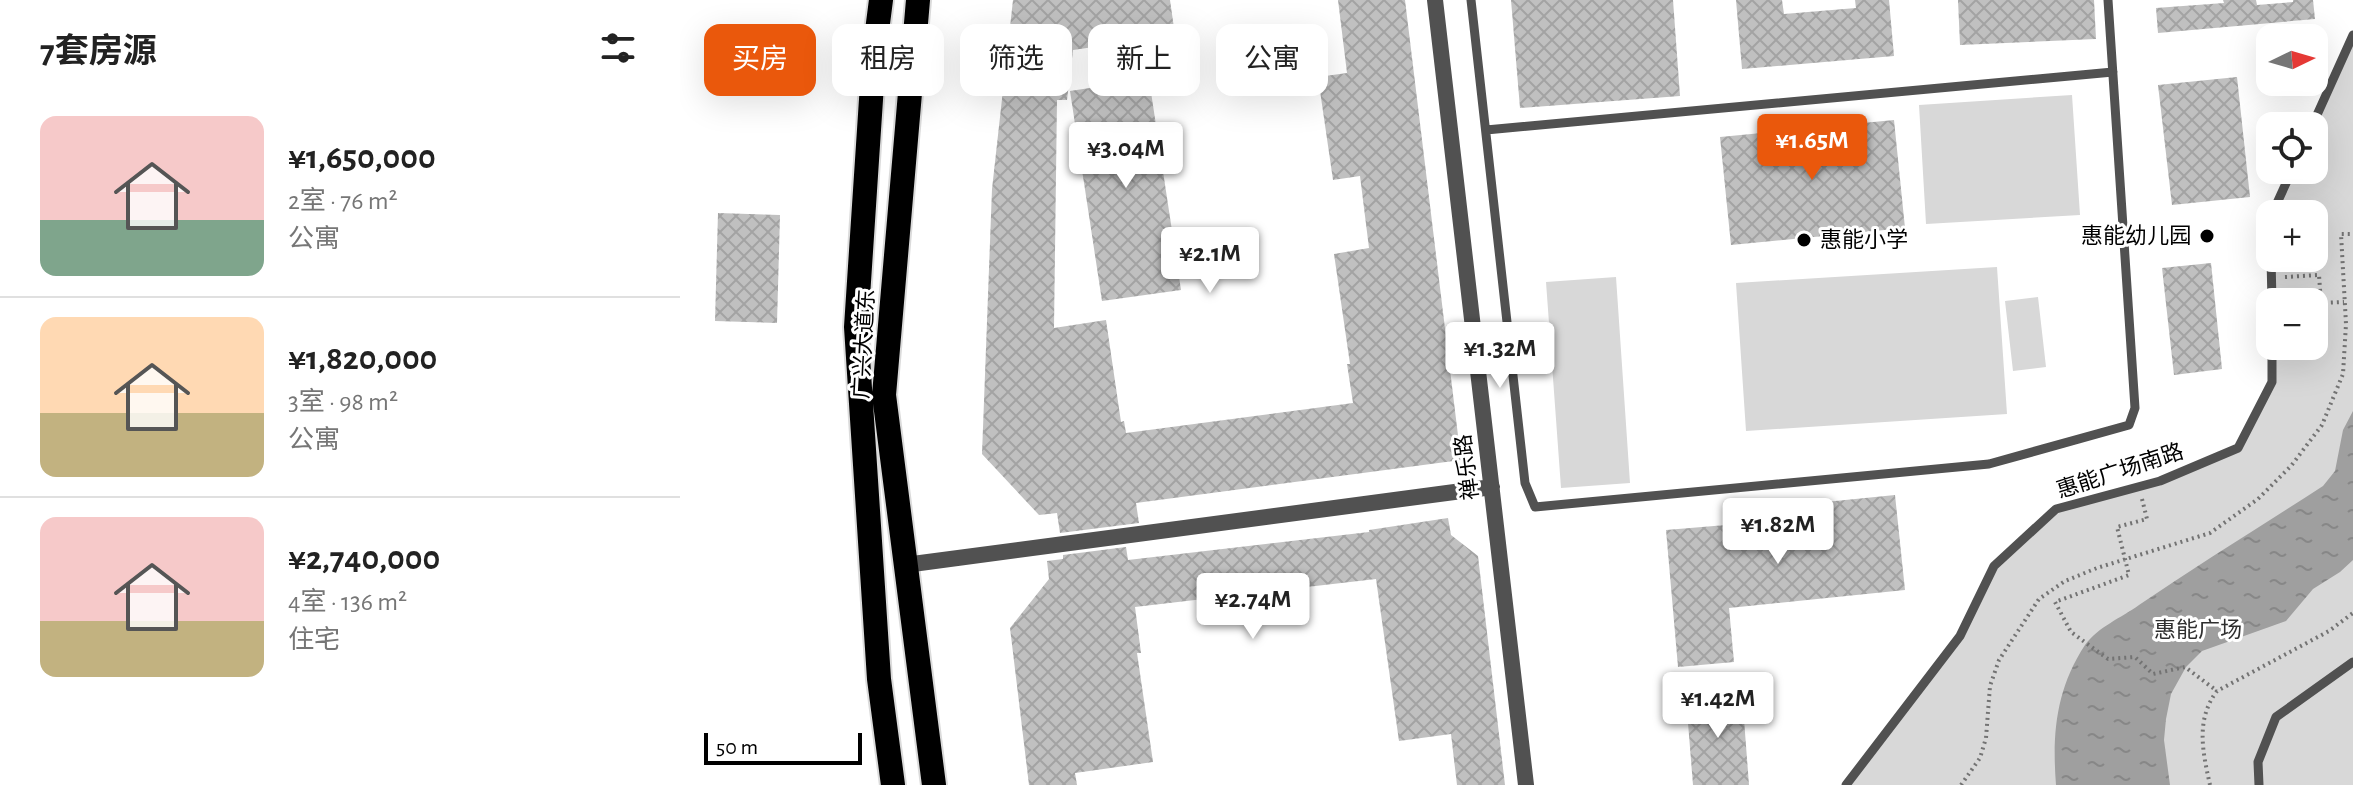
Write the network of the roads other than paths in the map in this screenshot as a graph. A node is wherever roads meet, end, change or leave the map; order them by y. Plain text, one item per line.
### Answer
1 (881, 0) edge
2 (918, 0) edge
3 (1435, 0) edge
4 (1471, 0) edge
5 (2108, 0) edge
6 (2353, 35) edge
7 (2113, 72) junction
8 (2318, 112) edge
9 (1486, 130) junction
10 (2272, 360) edge
11 (1492, 487) junction
12 (905, 565) junction
13 (2353, 662) edge
14 (893, 785) edge
15 (934, 785) edge
16 (1526, 785) edge
17 (1846, 785) edge
18 (2259, 785) edge

1 - 14 highway, 广兴大道东
2 - 12 highway, 广兴大道东
3 - 11 street, 禅乐路
4 - 9 lane
5 - 7 lane
6 - 8 lane
7 - 9 lane
7 - 9 lane
10 - 17 lane, 惠能广场南路
11 - 12 street
11 - 16 street, 禅乐路
12 - 15 highway, 广兴大道东
13 - 18 lane

